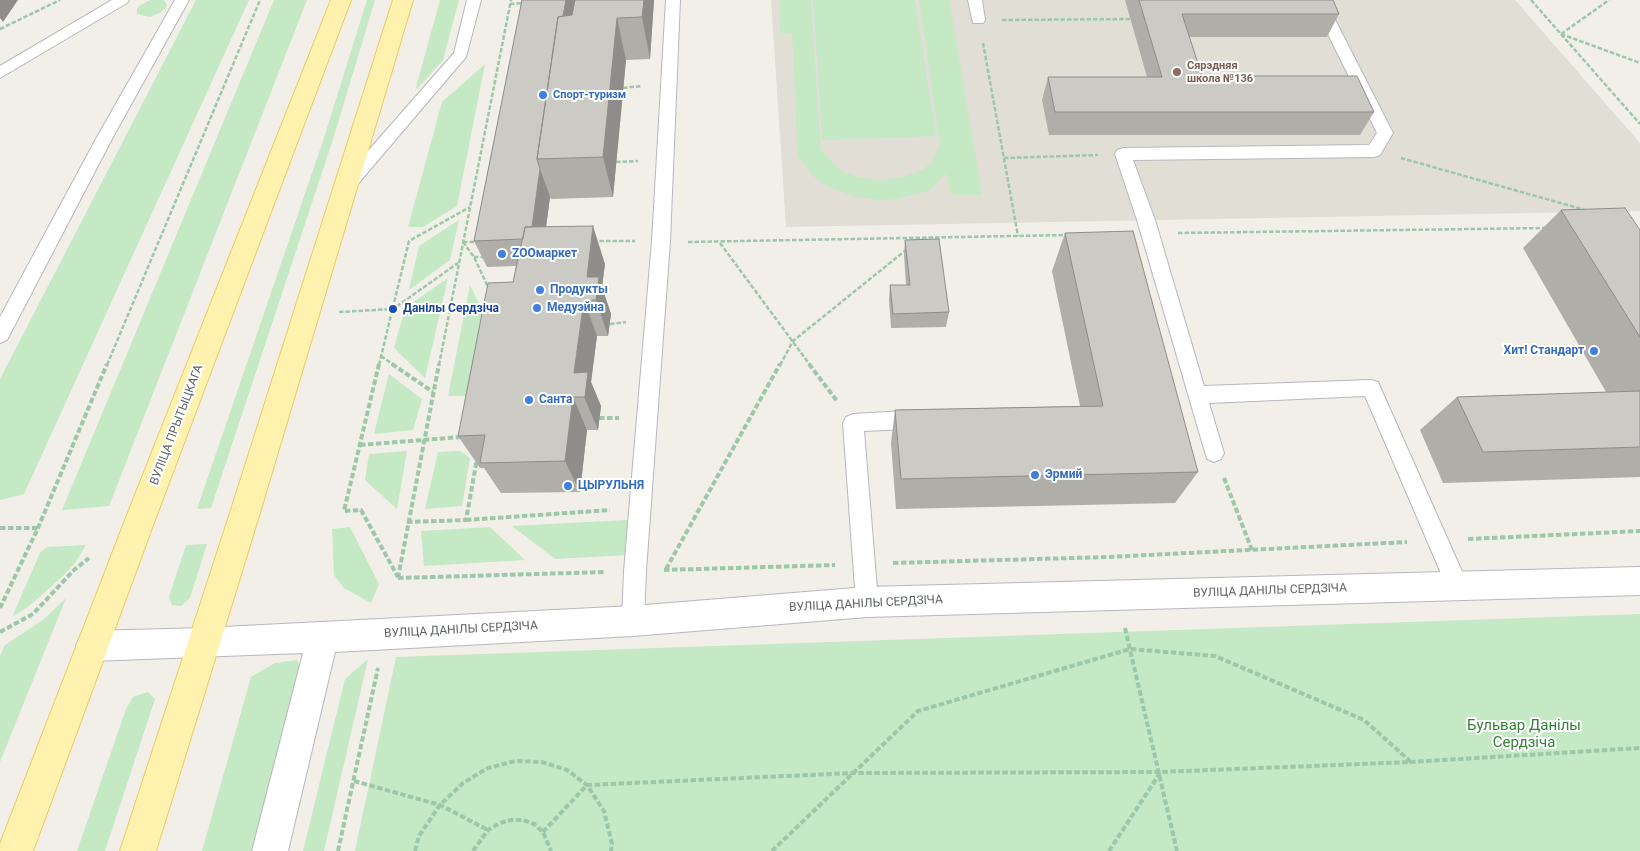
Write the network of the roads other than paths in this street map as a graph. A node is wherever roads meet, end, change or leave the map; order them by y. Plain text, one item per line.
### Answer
1 (122, 0) edge
2 (182, 0) edge
3 (341, 0) edge
4 (403, 0) edge
5 (474, 0) edge
6 (673, 0) edge
7 (975, 0) edge
8 (1318, 0) edge
9 (978, 20) road end
10 (0, 73) edge
11 (344, 190) junction
12 (0, 335) edge
13 (1197, 395) junction
14 (905, 420) edge
15 (1214, 453) road end
16 (1640, 581) edge
17 (1457, 585) junction
18 (867, 602) junction
19 (633, 621) junction
20 (323, 636) junction
21 (204, 643) junction
22 (92, 646) junction
23 (15, 851) edge
24 (138, 851) edge
25 (270, 851) edge

1 - 10 lane
2 - 12 lane
3 - 22 main road, ВУЛІЦА ПРЫТЫЦКАГА
4 - 11 main road
5 - 11 lane
6 - 19 lane
7 - 9 lane
8 - 13 lane
11 - 21 main road
13 - 15 lane
13 - 17 lane
14 - 18 lane
16 - 17 street, ВУЛІЦА ДАНІЛЫ СЕРДЗІЧА
17 - 18 street, ВУЛІЦА ДАНІЛЫ СЕРДЗІЧА
18 - 19 street, ВУЛІЦА ДАНІЛЫ СЕРДЗІЧА
19 - 20 street, ВУЛІЦА ДАНІЛЫ СЕРДЗІЧА
20 - 21 street, ВУЛІЦА ДАНІЛЫ СЕРДЗІЧА
20 - 25 street
21 - 22 street, ВУЛІЦА ДАНІЛЫ СЕРДЗІЧА
21 - 24 main road
22 - 23 main road, ВУЛІЦА ПРЫТЫЦКАГА

